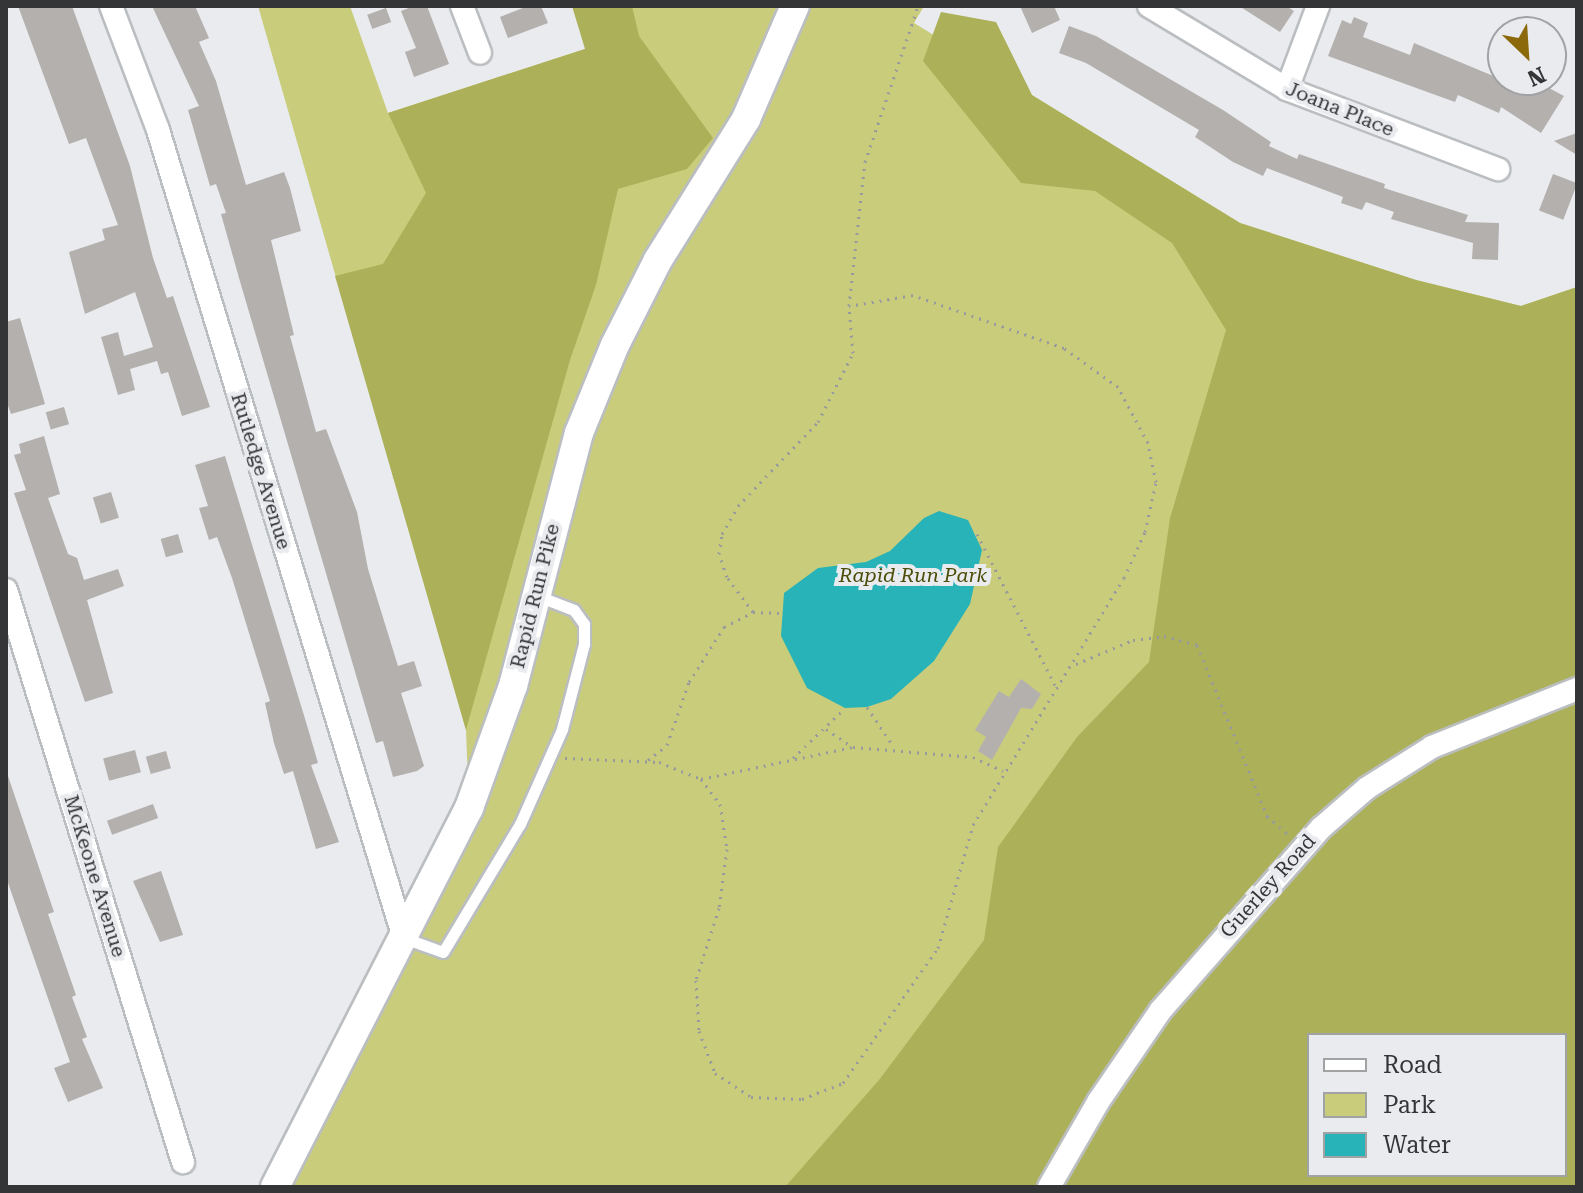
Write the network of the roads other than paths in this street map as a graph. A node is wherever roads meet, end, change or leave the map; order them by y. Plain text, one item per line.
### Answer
1 (111, 6) edge
2 (462, 6) edge
3 (795, 6) edge
4 (1149, 6) edge
5 (1318, 6) edge
6 (480, 53) dead end
7 (1287, 89) junction
8 (1498, 169) dead end
9 (6, 590) edge
10 (533, 595) junction
11 (1577, 689) edge
12 (404, 938) junction
13 (183, 1162) dead end
14 (275, 1187) edge
15 (1049, 1187) edge

1 - 12 street, Rutledge Avenue
2 - 6 street
3 - 10 street, Rapid Run Pike
4 - 7 street, Joana Place
5 - 7 street
7 - 8 street, Joana Place
9 - 13 street, McKeone Avenue
10 - 12 street, Rapid Run Pike
10 - 12 lane
11 - 15 street, Guerley Road
12 - 14 street, Rapid Run Pike

